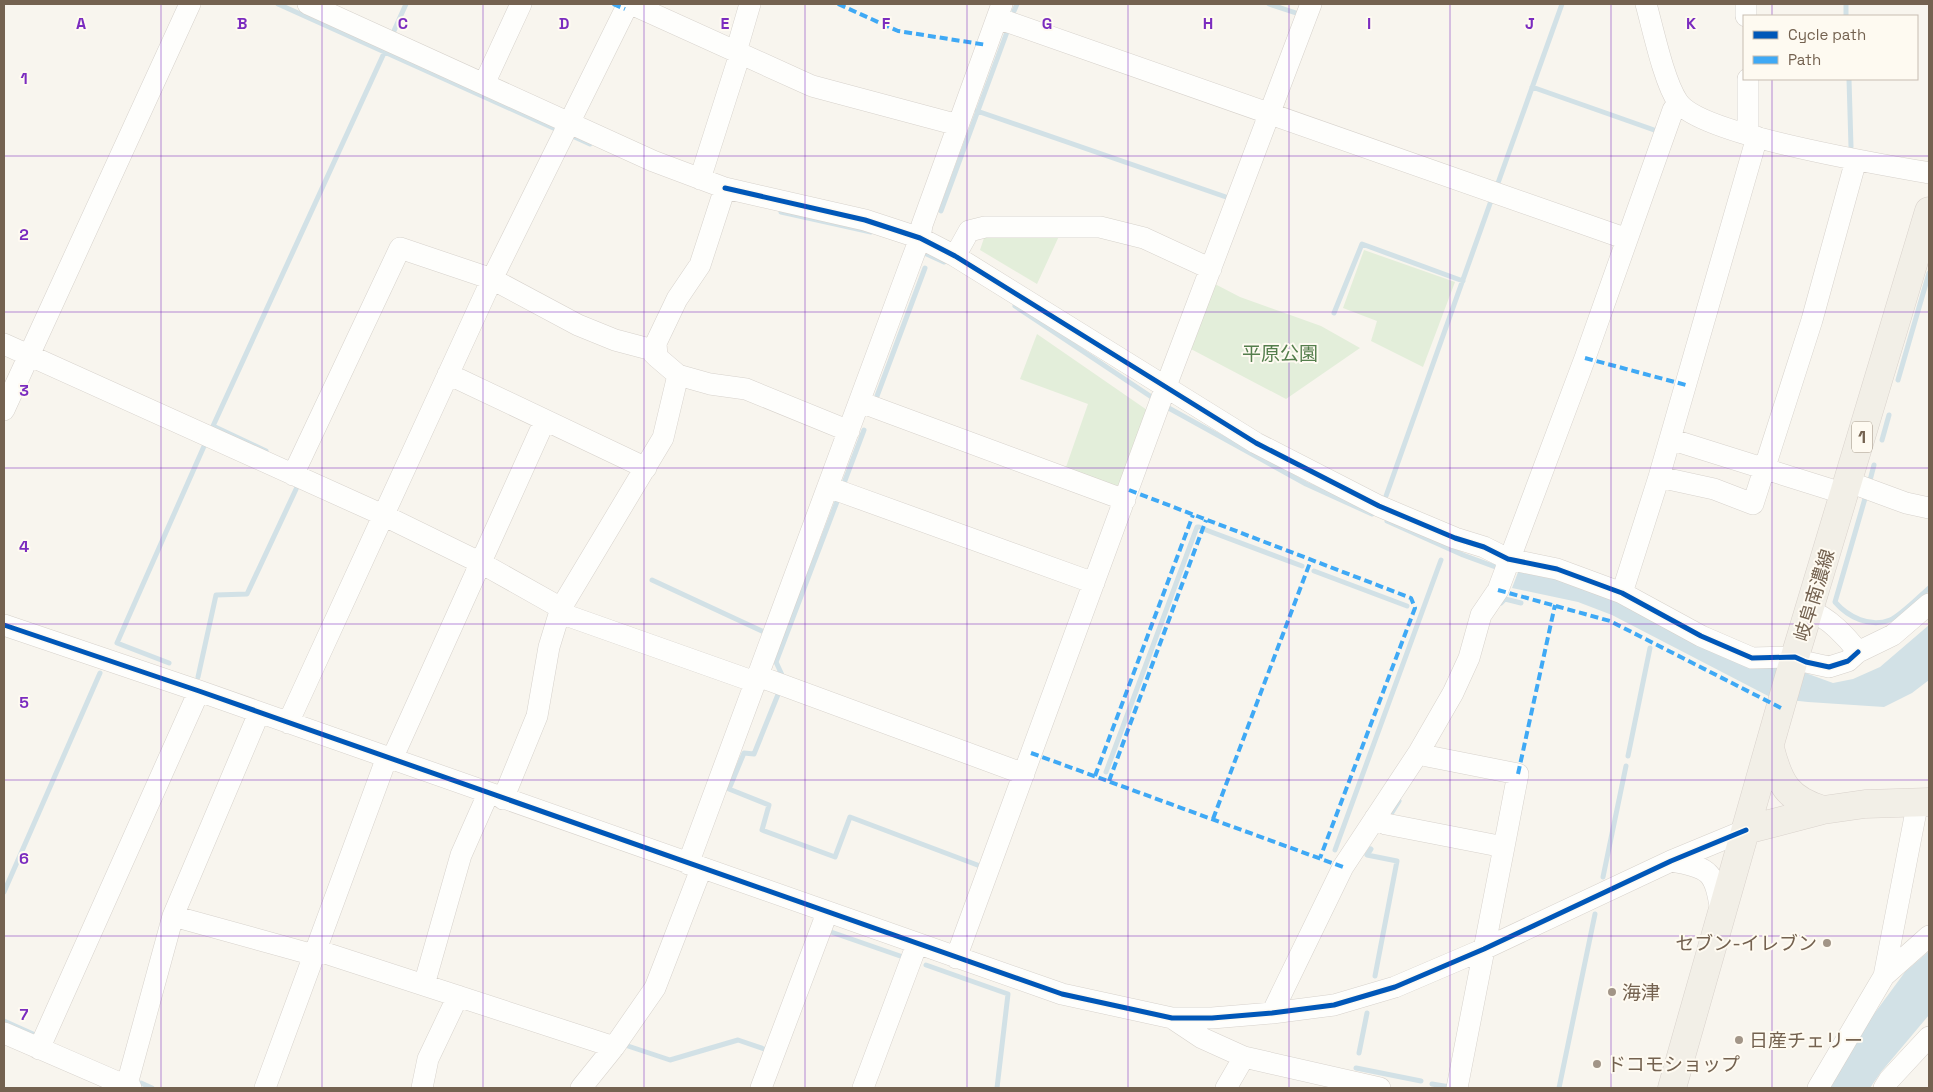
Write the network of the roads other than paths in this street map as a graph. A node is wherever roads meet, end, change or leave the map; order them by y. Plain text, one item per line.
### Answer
1 (190, 4) edge
2 (308, 4) edge
3 (521, 4) edge
4 (629, 4) edge
5 (750, 4) edge
6 (1310, 4) edge
7 (1646, 4) edge
8 (1000, 11) edge
9 (738, 53) junction
10 (1748, 80) edge
11 (484, 84) junction
12 (1678, 103) junction
13 (1270, 114) junction
14 (958, 125) junction
15 (564, 131) junction
16 (1752, 136) junction
17 (1856, 160) junction
18 (1929, 172) edge
19 (700, 179) junction
20 (722, 197) junction
21 (1929, 211) edge
22 (1628, 239) junction
23 (916, 248) junction
24 (955, 256) junction
25 (1211, 269) junction
26 (492, 279) junction
27 (4, 344) edge
28 (29, 356) junction
29 (657, 357) junction
30 (448, 374) junction
31 (678, 375) junction
32 (1162, 399) junction
33 (860, 402) junction
34 (4, 410) edge
35 (545, 420) junction
36 (849, 430) junction
37 (1670, 439) junction
38 (646, 468) junction
39 (1763, 469) junction
40 (293, 475) junction
41 (1659, 477) junction
42 (828, 486) junction
43 (1847, 488) junction
44 (1125, 500) junction
45 (1929, 508) edge
46 (383, 515) junction
47 (1508, 559) junction
48 (481, 563) junction
49 (1094, 583) junction
50 (1622, 593) junction
51 (1929, 604) edge
52 (560, 610) junction
53 (1810, 611) junction
54 (4, 626) edge
55 (1858, 652) junction
56 (1794, 660) junction
57 (756, 679) junction
58 (199, 691) junction
59 (260, 712) junction
60 (288, 723) junction
61 (1770, 748) junction
62 (1419, 752) junction
63 (390, 758) junction
64 (1024, 774) junction
65 (496, 796) junction
66 (1924, 802) edge
67 (1823, 810) junction
68 (1375, 818) junction
69 (1746, 830) junction
70 (1504, 847) junction
71 (1671, 861) junction
72 (694, 866) junction
73 (1722, 912) junction
74 (827, 913) junction
75 (173, 916) junction
76 (1929, 936) edge
77 (917, 944) junction
78 (1484, 949) junction
79 (315, 952) junction
80 (956, 958) junction
81 (1884, 976) junction
82 (424, 985) junction
83 (458, 996) junction
84 (1272, 1014) junction
85 (1172, 1018) junction
86 (4, 1033) edge
87 (1929, 1037) edge
88 (614, 1047) junction
89 (40, 1049) junction
90 (1244, 1057) junction
91 (128, 1088) edge
92 (265, 1088) edge
93 (422, 1088) edge
94 (582, 1088) edge
95 (761, 1088) edge
96 (867, 1088) edge
97 (1226, 1088) edge
98 (1380, 1088) edge
99 (1457, 1088) edge
100 (1672, 1088) edge
101 (1818, 1088) edge
102 (1884, 1088) edge

1 - 28 street
2 - 11 street
3 - 11 street
4 - 9 street
4 - 15 street
5 - 9 street
6 - 13 street
7 - 12 street
8 - 13 street
8 - 14 street
9 - 14 street
9 - 19 street
10 - 16 street
11 - 15 street
12 - 16 street
12 - 22 street
13 - 22 street
13 - 25 street
14 - 23 street
15 - 19 street
15 - 26 street
16 - 17 street
16 - 37 street
17 - 18 street
17 - 39 street
19 - 20 street
20 - 23 street
20 - 29 street
21 - 43 main road, 岐阜南濃線 / 1
22 - 47 street
23 - 24 street
23 - 33 street
24 - 25 street
24 - 32 street
25 - 32 street
26 - 29 street
26 - 30 street
26 - 40 street
27 - 28 street
28 - 34 street
28 - 40 street
29 - 31 street
30 - 35 street
30 - 46 street
31 - 36 street
31 - 38 street
32 - 44 street
32 - 47 street
33 - 36 street
33 - 44 street
35 - 38 street
35 - 48 street
36 - 42 street
37 - 39 street
37 - 41 street
38 - 52 street
39 - 41 street
39 - 43 street
40 - 46 street
41 - 50 street
42 - 49 street
42 - 57 street
43 - 45 street
43 - 53 main road, 岐阜南濃線 / 1
44 - 49 street
46 - 48 street
46 - 60 street
47 - 50 street
47 - 62 street
48 - 52 street
48 - 63 street
49 - 64 street
50 - 56 street
51 - 55 street
52 - 57 street
52 - 65 street
53 - 55 street
53 - 56 main road, 岐阜南濃線 / 1
54 - 58 street
55 - 56 street
56 - 61 main road, 岐阜南濃線 / 1
57 - 64 street
57 - 72 street
58 - 59 street
58 - 89 street
59 - 60 street
59 - 75 street
60 - 63 street
61 - 67 main road, 1
61 - 69 main road, 岐阜南濃線 / 1
62 - 68 street
62 - 70 street
63 - 65 street
63 - 79 street
64 - 80 street
65 - 72 street
65 - 82 street
66 - 67 main road, 1
66 - 81 street
67 - 69 main road, 1
68 - 70 street
68 - 84 street
69 - 71 street
69 - 73 main road, 岐阜南濃線
70 - 78 street
71 - 73 street
71 - 78 street
72 - 74 street
72 - 88 street
73 - 100 main road, 岐阜南濃線
74 - 77 street
74 - 95 street
75 - 79 street
75 - 91 street
76 - 81 street
77 - 80 street
77 - 96 street
78 - 84 street
78 - 99 street
79 - 82 street
79 - 92 street
80 - 85 street
81 - 101 street
82 - 83 street
83 - 88 street
83 - 93 street
84 - 85 street
85 - 90 street
86 - 89 street
87 - 102 street
88 - 94 street
89 - 91 street
90 - 97 street
90 - 98 street

